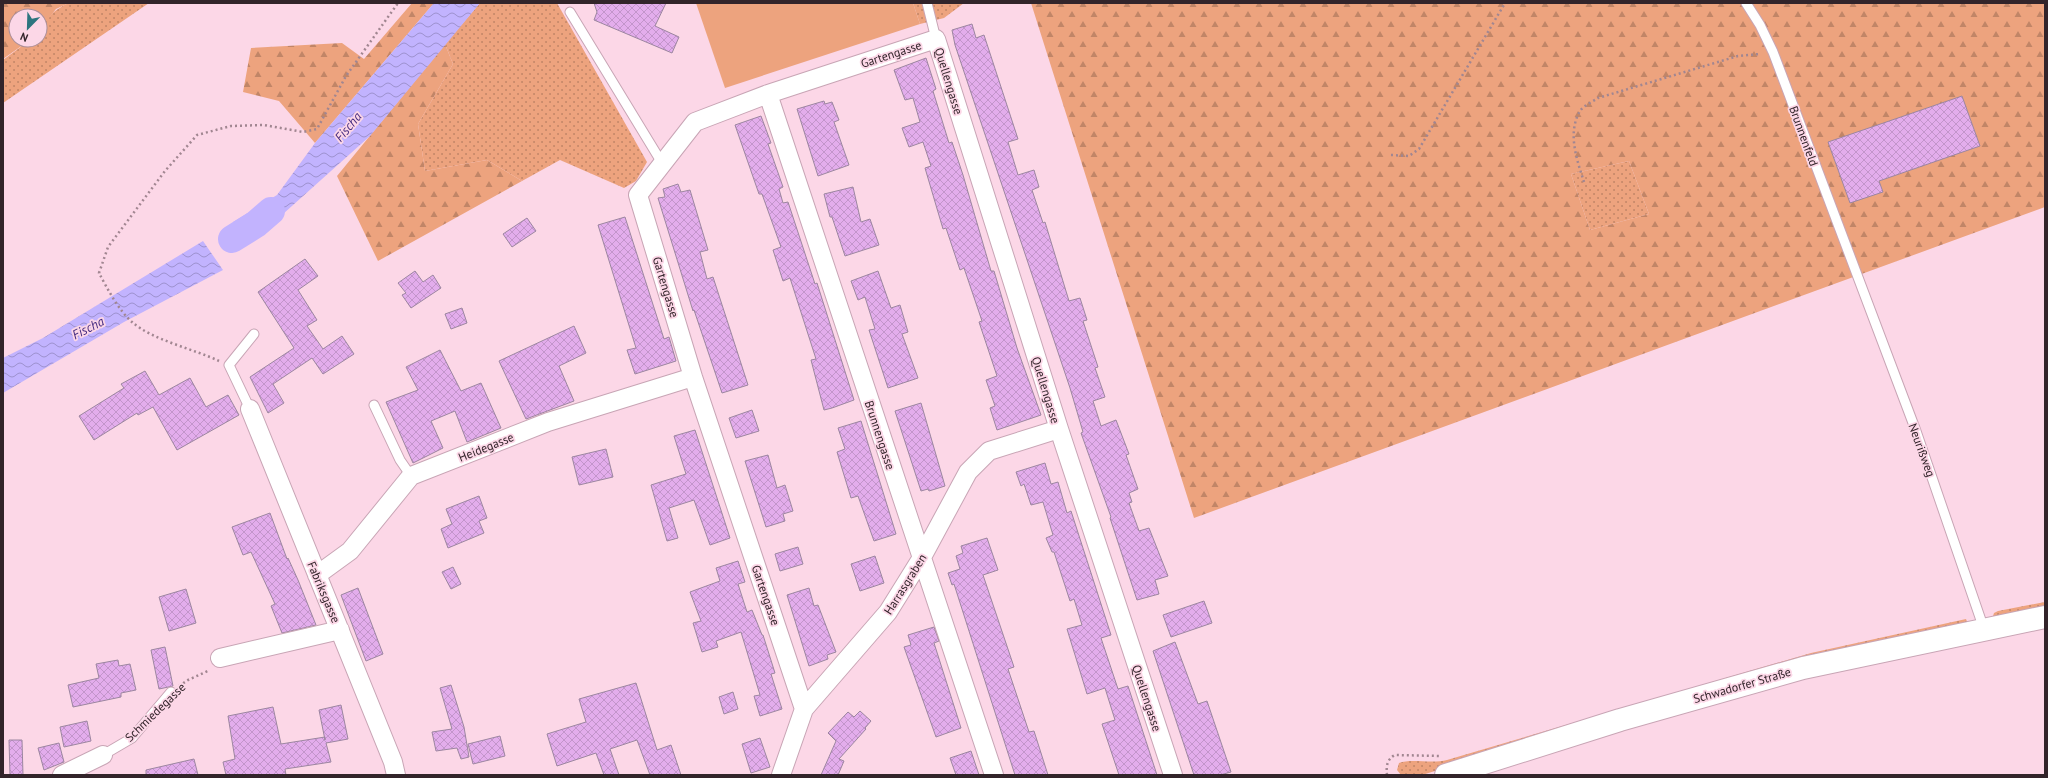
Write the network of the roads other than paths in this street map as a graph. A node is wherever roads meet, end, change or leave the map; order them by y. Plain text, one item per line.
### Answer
1 (927, 3) edge
2 (1746, 3) edge
3 (570, 12) dead end
4 (936, 39) junction
5 (768, 94) junction
6 (662, 163) junction
7 (1855, 272) joint
8 (254, 334) dead end
9 (693, 377) junction
10 (374, 405) dead end
11 (250, 410) joint
12 (1059, 429) junction
13 (411, 476) junction
14 (921, 559) junction
15 (317, 575) junction
16 (2045, 617) edge
17 (1984, 629) junction
18 (340, 630) junction
19 (220, 658) road end
20 (171, 692) road end
21 (804, 709) junction
22 (103, 755) joint
23 (84, 770) edge
24 (62, 775) edge
25 (396, 775) edge
26 (781, 775) edge
27 (994, 775) edge
28 (1173, 775) edge
29 (1446, 775) edge

1 - 4 lane, Quellengasse
2 - 7 lane, Brunnenfeld
3 - 6 lane
4 - 5 street, Gartengasse
4 - 12 street, Quellengasse
5 - 6 street, Gartengasse
5 - 14 street, Brunnengasse
6 - 9 street, Gartengasse
7 - 17 lane, Neurißweg
8 - 11 lane
9 - 13 street, Heidegasse
9 - 21 street, Gartengasse
10 - 13 lane
11 - 15 street, Fabriksgasse
12 - 14 street, Harrasgraben
12 - 28 street, Quellengasse
13 - 15 street, Heidegasse
14 - 21 street, Harrasgraben
14 - 27 street, Brunnengasse
15 - 18 street, Fabriksgasse
16 - 17 main road, Schwadorfer Straße
17 - 29 main road, Schwadorfer Straße
18 - 19 street
18 - 25 street, Fabriksgasse
20 - 22 lane, Schmiedegasse
21 - 26 street, Harrasgraben
22 - 23 street, Schmiedegasse
23 - 24 street, Schmiedegasse

